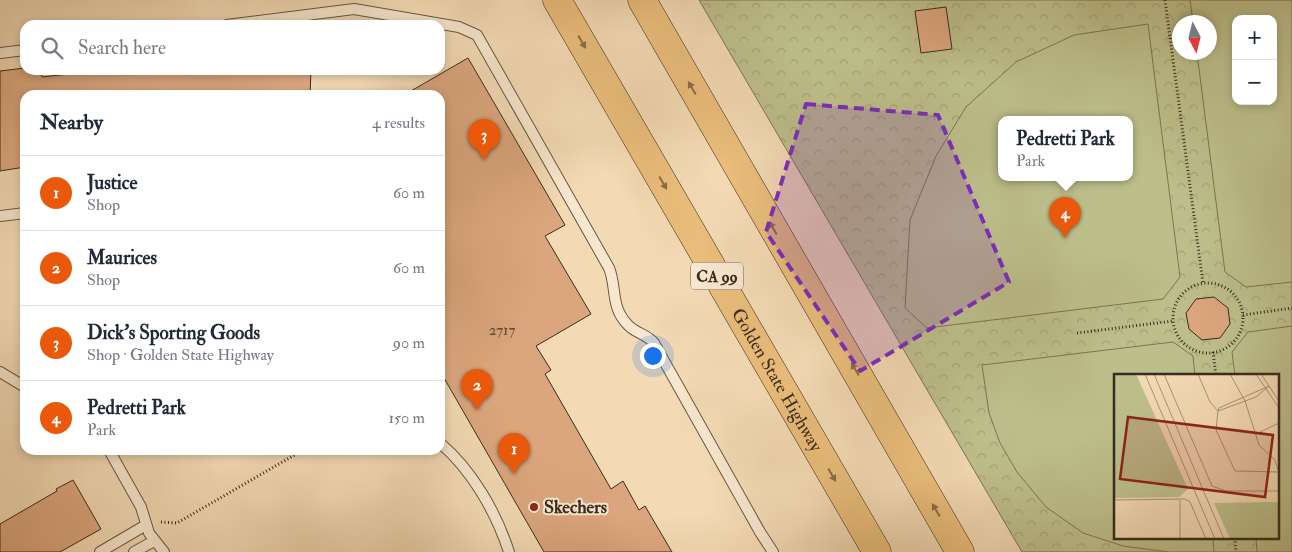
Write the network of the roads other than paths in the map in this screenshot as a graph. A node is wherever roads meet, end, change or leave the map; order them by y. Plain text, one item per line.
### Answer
1 (557, 0) edge
2 (642, 0) edge
3 (269, 20) edge
4 (420, 20) edge
5 (445, 24) edge
6 (20, 51) edge
7 (0, 53) edge
8 (20, 214) edge
9 (0, 216) edge
10 (0, 372) edge
11 (20, 384) edge
12 (445, 447) edge
13 (112, 455) edge
14 (146, 526) junction
15 (154, 541) junction
16 (100, 552) edge
17 (134, 552) edge
18 (164, 552) edge
19 (509, 552) edge
20 (773, 552) edge
21 (877, 552) edge
22 (960, 552) edge

1 -> 21 highway, Golden State Highway / CA 99
22 -> 2 highway
3 - 4 lane
5 - 20 lane
6 - 7 lane
8 - 9 lane
10 - 11 lane
12 - 19 lane
13 - 14 lane
14 - 15 lane
14 - 16 lane
15 - 17 lane
15 - 18 lane

